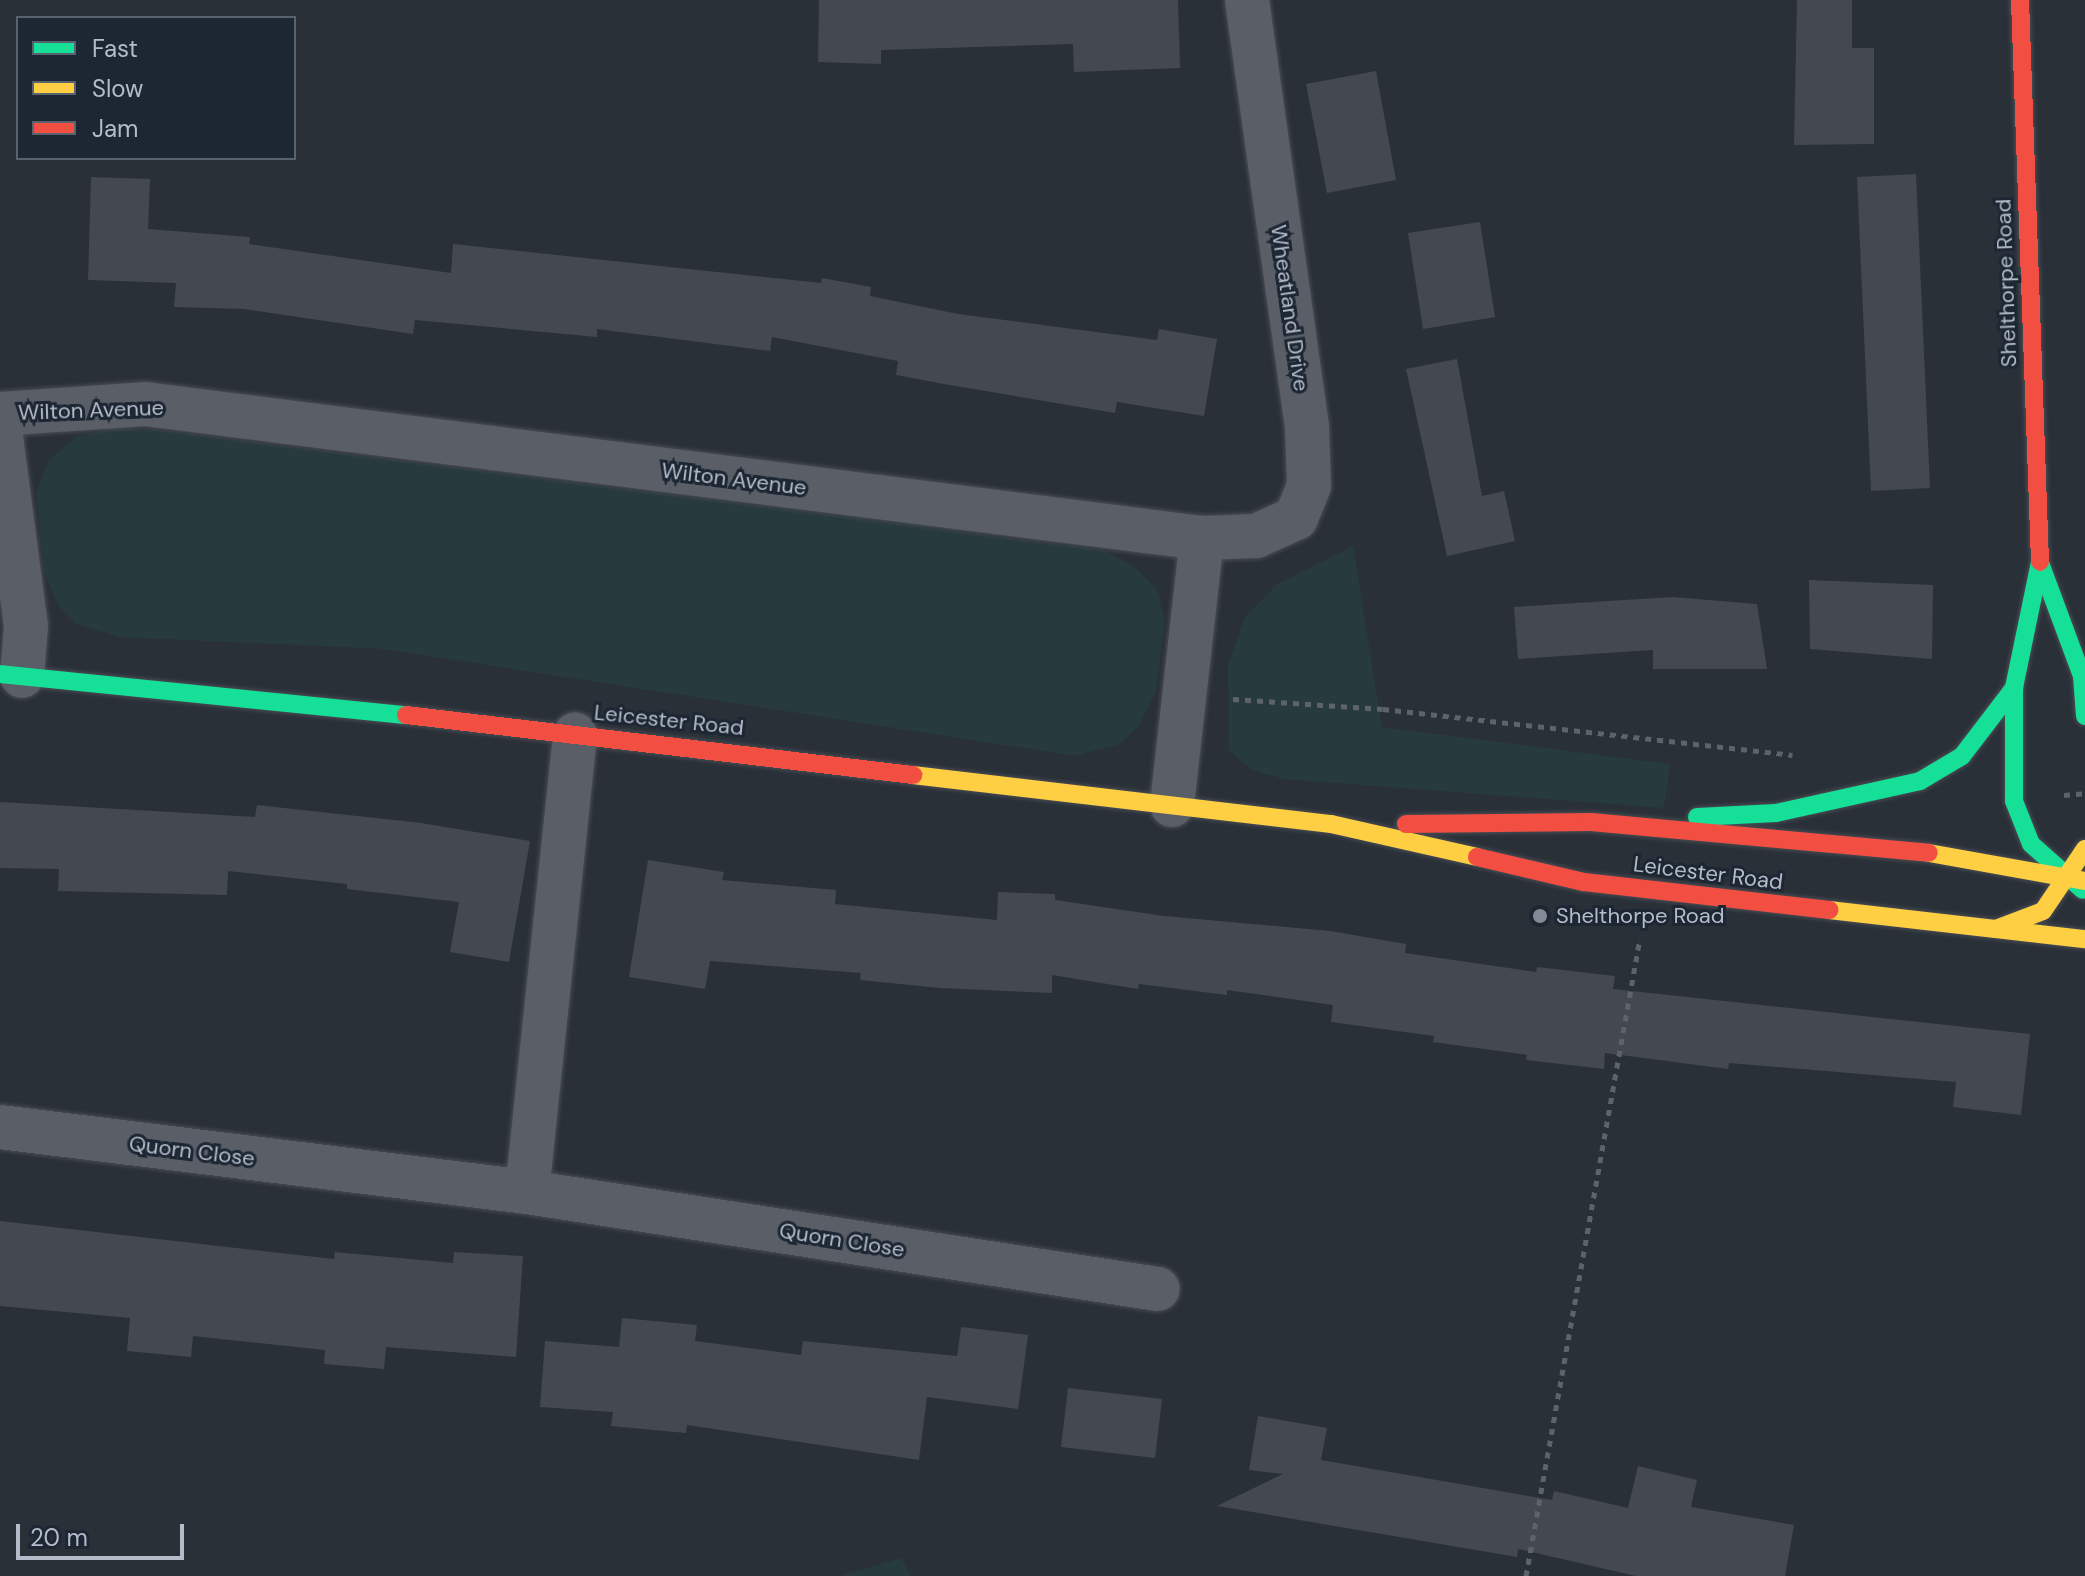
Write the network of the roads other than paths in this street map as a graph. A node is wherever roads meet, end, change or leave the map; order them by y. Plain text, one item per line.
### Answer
1 (1247, 0) edge
2 (2020, 0) edge
3 (0, 414) edge
4 (0, 429) edge
5 (1202, 538) junction
6 (2040, 563) junction
7 (11, 675) edge
8 (2014, 688) junction
9 (2085, 716) edge
10 (575, 735) junction
11 (1172, 805) junction
12 (1591, 822) junction
13 (1331, 824) junction
14 (2085, 849) edge
15 (2077, 880) edge
16 (2085, 891) edge
17 (1996, 929) junction
18 (2085, 939) edge
19 (0, 1127) edge
20 (527, 1192) junction
21 (1158, 1289) dead end

1 - 5 street, Wheatland Drive
2 - 6 main road, Shelthorpe Road
3 - 5 street, Wilton Avenue
4 - 7 street
5 - 11 street
6 - 8 main road, Shelthorpe Road
6 - 9 main road, Shelthorpe Road
7 - 10 main road, Leicester Road
8 - 12 main road, Shelthorpe Road
8 - 15 main road, Shelthorpe Road
10 - 11 main road, Leicester Road
10 - 20 street
11 - 13 main road, Leicester Road
12 - 13 main road, Leicester Road
12 - 15 main road, Leicester Road
13 - 17 main road, Leicester Road
14 - 15 main road
15 - 16 main road, Shelthorpe Road
15 - 17 main road
17 - 18 main road, Leicester Road
19 - 20 street, Quorn Close
20 - 21 street, Quorn Close

